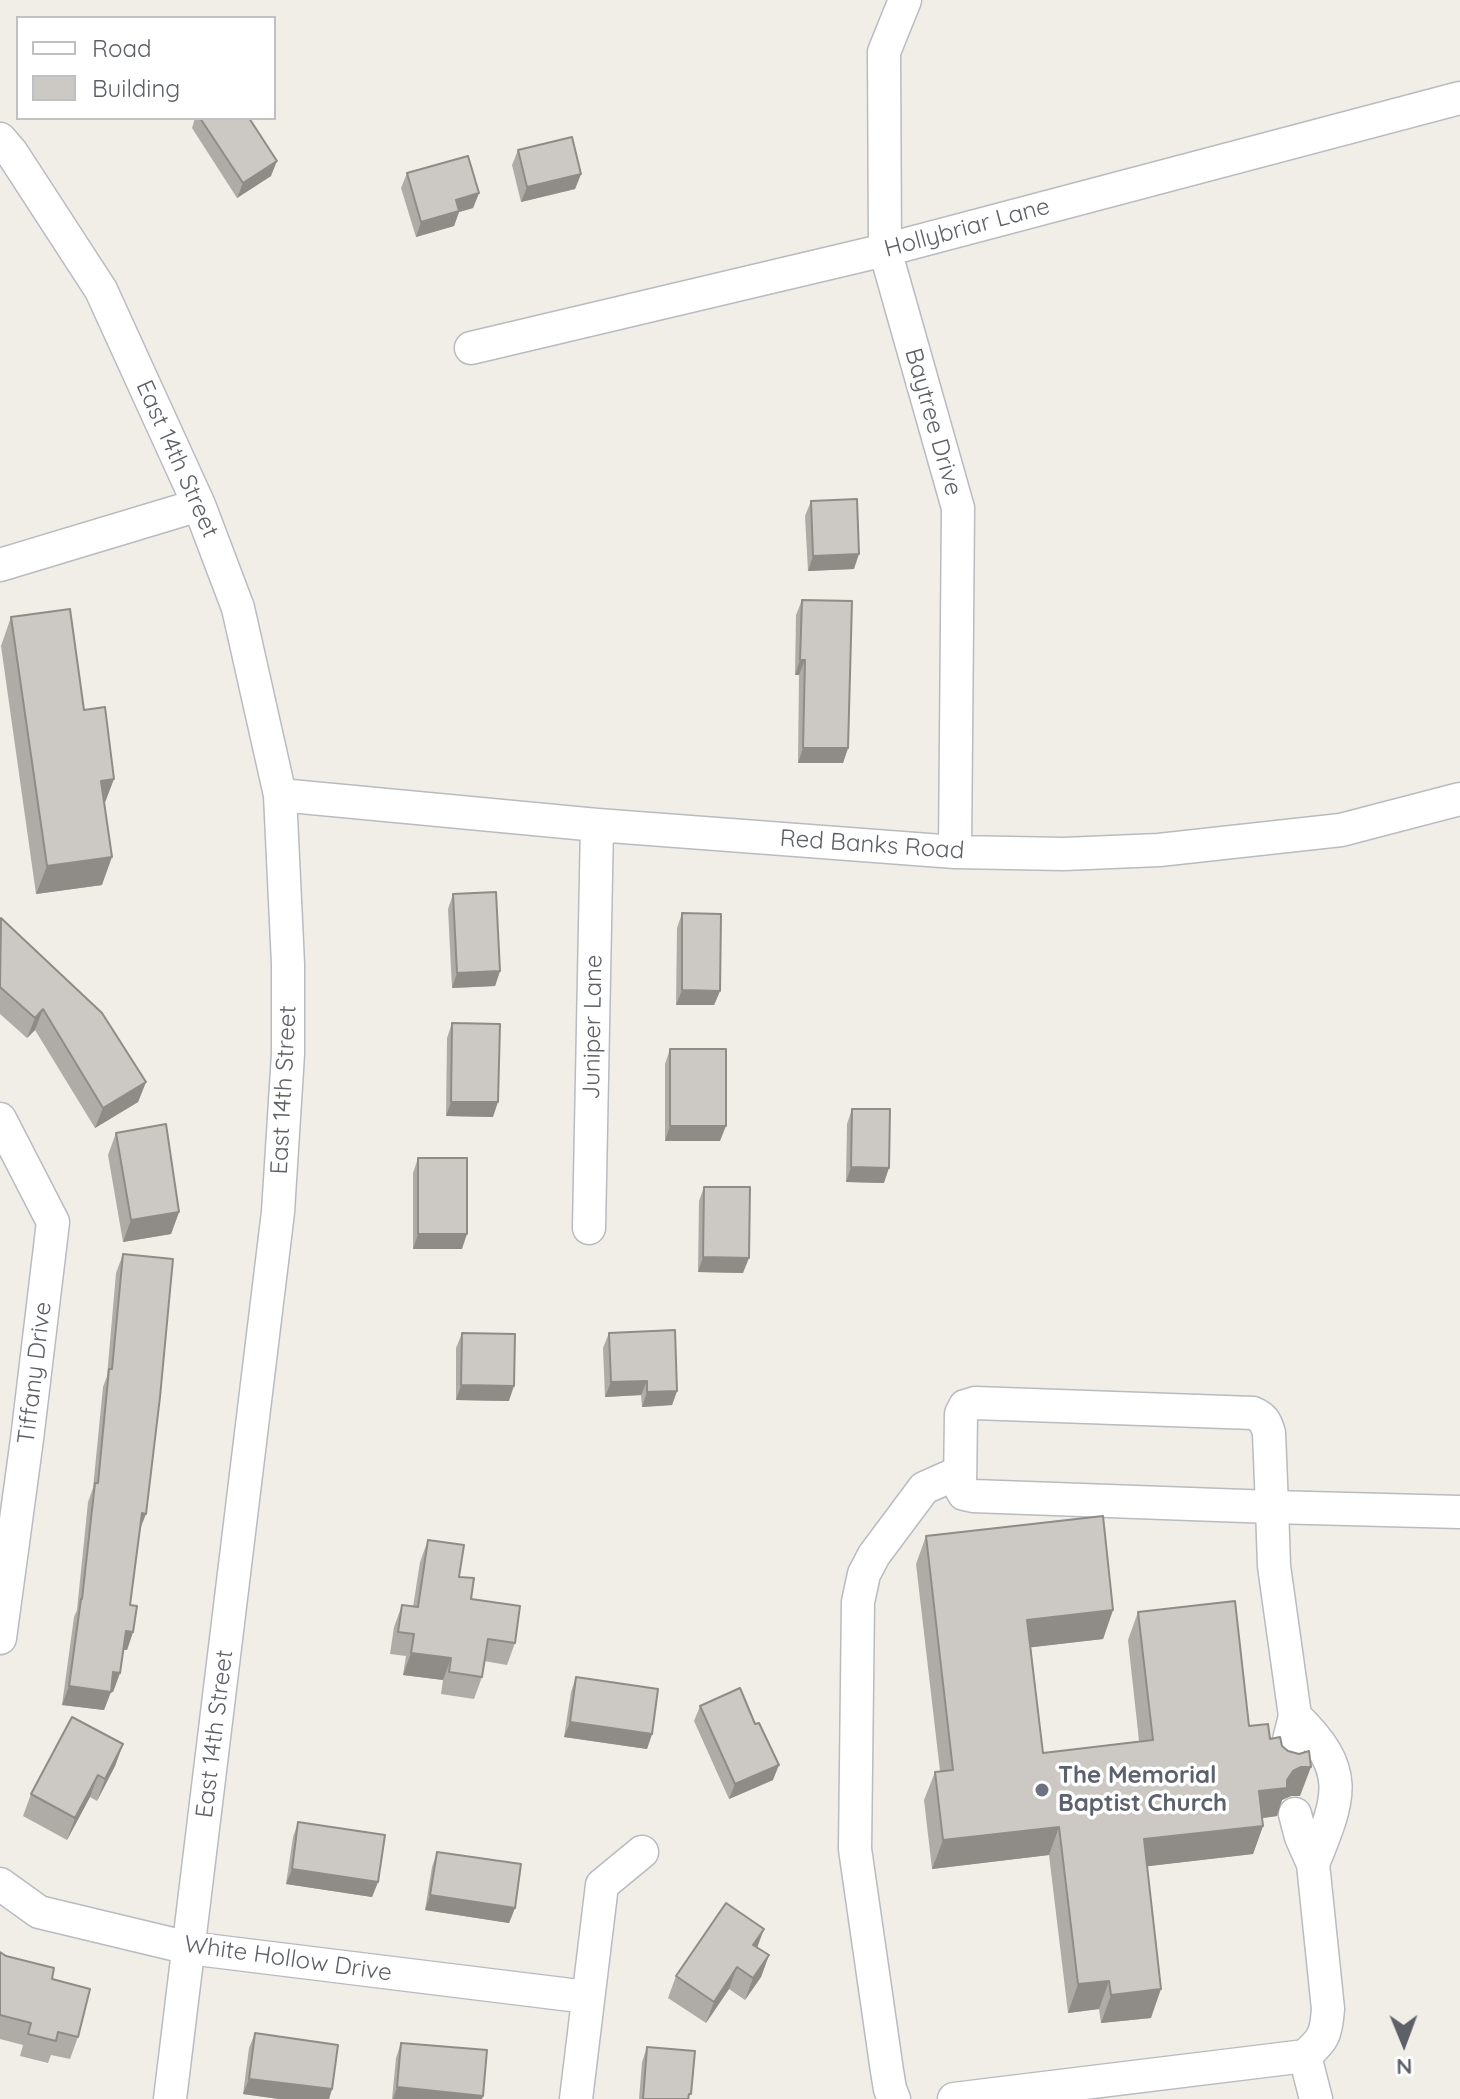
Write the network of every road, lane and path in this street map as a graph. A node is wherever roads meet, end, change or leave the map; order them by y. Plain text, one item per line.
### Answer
1 (905, 0) edge
2 (1460, 98) edge
3 (0, 139) edge
4 (885, 250) junction
5 (471, 348) dead end
6 (199, 505) junction
7 (0, 565) edge
8 (280, 795) junction
9 (1460, 799) edge
10 (597, 825) junction
11 (955, 852) junction
12 (0, 1119) edge
13 (589, 1228) dead end
14 (14, 1437) edge
15 (960, 1472) junction
16 (1272, 1507) junction
17 (1460, 1512) edge
18 (0, 1638) edge
19 (1295, 1716) junction
20 (1288, 1764) edge
21 (1295, 1814) dead end
22 (642, 1852) dead end
23 (1313, 1864) junction
24 (0, 1884) edge
25 (189, 1948) junction
26 (587, 1997) junction
27 (1305, 2056) junction
28 (170, 2099) edge
29 (576, 2099) edge
30 (894, 2099) edge
31 (954, 2099) edge
32 (1316, 2099) edge

1 - 4 street, Baytree Drive
2 - 4 street, Hollybriar Lane
3 - 6 street, East 14th Street
4 - 5 street, Hollybriar Lane
4 - 11 street, Baytree Drive
6 - 7 street
6 - 8 street, East 14th Street
8 - 10 street, Red Banks Road
8 - 25 street, East 14th Street
9 - 11 street, Red Banks Road
10 - 11 street, Red Banks Road
10 - 13 street, Juniper Lane
12 - 14 street, Tiffany Drive
14 - 18 street, Tiffany Drive
15 - 16 street
15 - 16 street
15 - 30 street
16 - 17 street
16 - 19 street
19 - 20 street
19 - 23 street
21 - 23 street
22 - 26 street
23 - 27 street
24 - 25 street, White Hollow Drive
25 - 26 street, White Hollow Drive
25 - 28 street, East 14th Street
26 - 29 street
27 - 31 street
27 - 32 street

